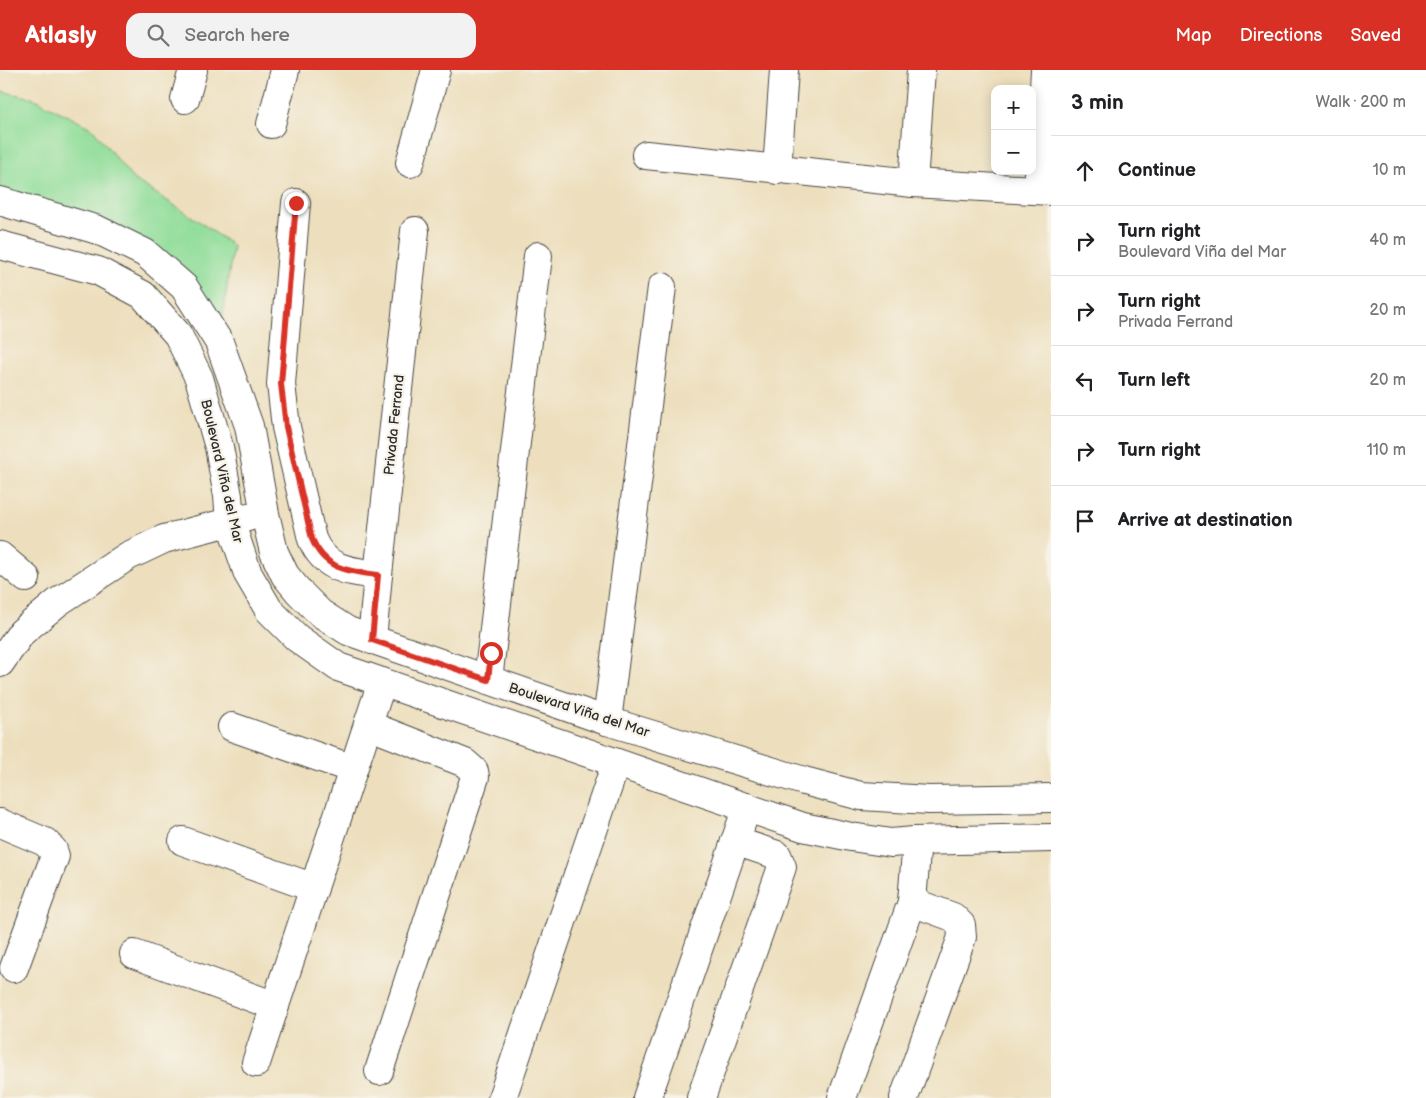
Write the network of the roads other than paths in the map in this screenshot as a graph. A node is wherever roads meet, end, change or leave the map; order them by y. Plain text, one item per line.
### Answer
1 (193, 70) edge
2 (285, 70) edge
3 (436, 70) edge
4 (784, 70) edge
5 (921, 70) edge
6 (1045, 70) edge
7 (185, 99) dead end
8 (271, 124) dead end
9 (646, 155) dead end
10 (410, 163) dead end
11 (777, 170) junction
12 (913, 183) junction
13 (1045, 191) edge
14 (0, 202) edge
15 (296, 203) dead end
16 (415, 231) dead end
17 (0, 245) edge
18 (538, 256) dead end
19 (662, 287) dead end
20 (264, 514) junction
21 (230, 521) junction
22 (0, 556) edge
23 (378, 575) junction
24 (26, 578) dead end
25 (373, 630) junction
26 (0, 663) edge
27 (488, 680) junction
28 (382, 682) junction
29 (607, 721) junction
30 (368, 725) junction
31 (232, 727) dead end
32 (616, 762) junction
33 (353, 769) junction
34 (1051, 798) edge
35 (747, 807) junction
36 (0, 823) edge
37 (1051, 838) edge
38 (183, 841) dead end
39 (735, 841) junction
40 (915, 841) junction
41 (314, 888) junction
42 (912, 902) junction
43 (134, 954) dead end
44 (14, 968) dead end
45 (274, 1006) junction
46 (256, 1063) dead end
47 (379, 1071) dead end
48 (502, 1098) edge
49 (647, 1098) edge
50 (702, 1098) edge
51 (842, 1098) edge
52 (904, 1098) edge

1 - 7 street
2 - 8 street
3 - 10 street
4 - 11 street
5 - 12 street
6 - 13 street
9 - 11 street
11 - 12 street
12 - 13 street
14 - 20 street, Boulevard Viña del Mar
15 - 23 street
16 - 23 street, Privada Ferrand
17 - 21 street, Boulevard Viña del Mar
18 - 27 street
19 - 29 street
20 - 21 street
20 - 25 street, Boulevard Viña del Mar
21 - 26 street
21 - 28 street, Boulevard Viña del Mar
22 - 24 street
23 - 25 street, Privada Ferrand
25 - 27 street, Boulevard Viña del Mar
27 - 29 street, Boulevard Viña del Mar
28 - 30 street
28 - 32 street, Boulevard Viña del Mar
29 - 34 street, Boulevard Viña del Mar
30 - 33 street
30 - 47 street
31 - 33 street
32 - 35 street, Boulevard Viña del Mar
32 - 48 street
33 - 41 street
35 - 39 street
35 - 40 street, Boulevard Viña del Mar
36 - 44 street
37 - 40 street, Boulevard Viña del Mar
38 - 41 street
39 - 49 street
39 - 50 street
40 - 42 street
41 - 45 street
42 - 51 street
42 - 52 street
43 - 45 street
45 - 46 street

